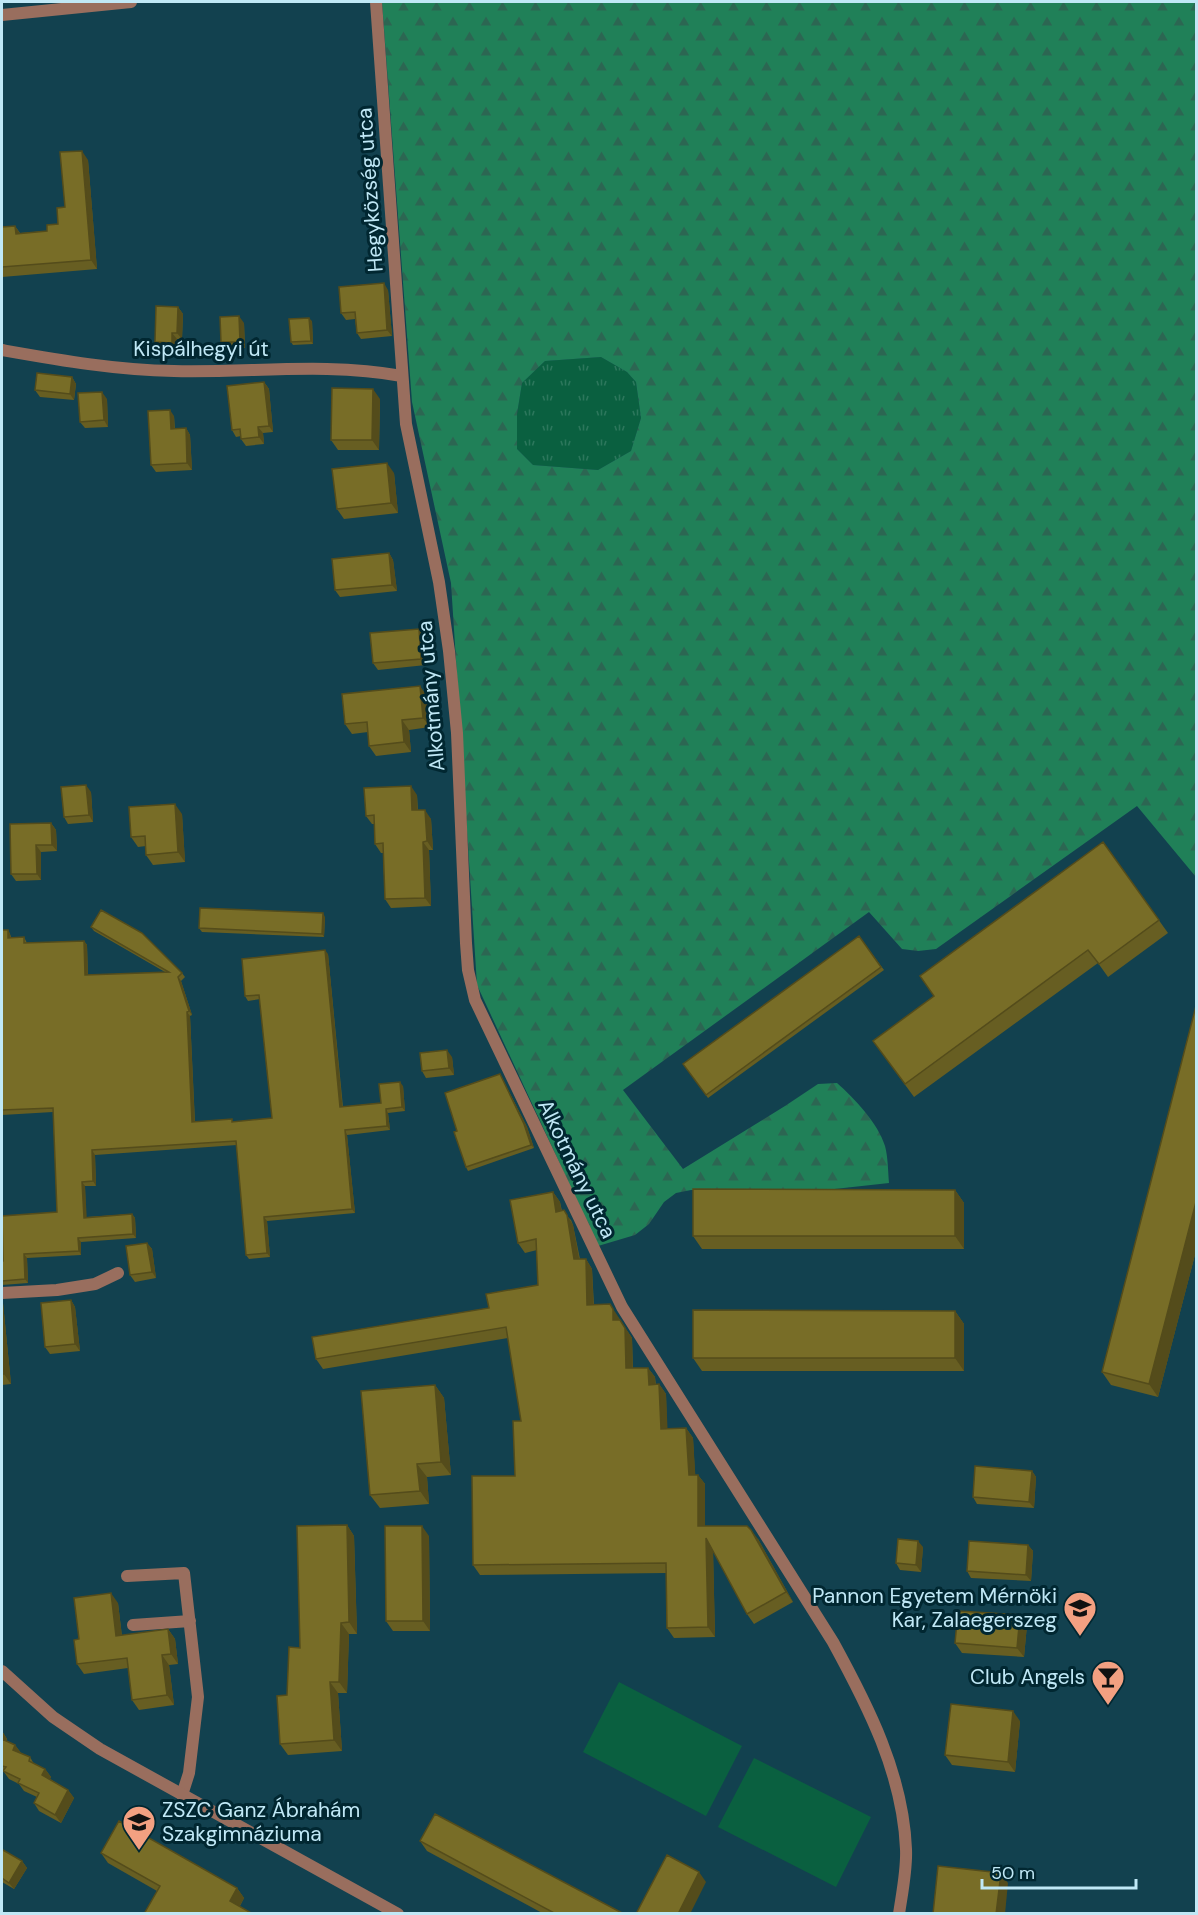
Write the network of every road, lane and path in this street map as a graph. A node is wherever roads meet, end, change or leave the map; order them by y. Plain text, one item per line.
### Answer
1 (131, 2) edge
2 (376, 2) edge
3 (2, 15) edge
4 (2, 350) edge
5 (402, 376) junction
6 (118, 1273) dead end
7 (2, 1293) edge
8 (127, 1576) dead end
9 (190, 1621) junction
10 (133, 1625) dead end
11 (2, 1671) edge
12 (182, 1795) junction
13 (399, 1914) edge
14 (899, 1914) edge

1 - 3 street
2 - 5 street, Hegyközség utca
4 - 5 street, Kispálhegyi út
5 - 14 street, Alkotmány utca
6 - 7 street
8 - 9 street
9 - 10 street
9 - 12 street
11 - 12 street
12 - 13 street

